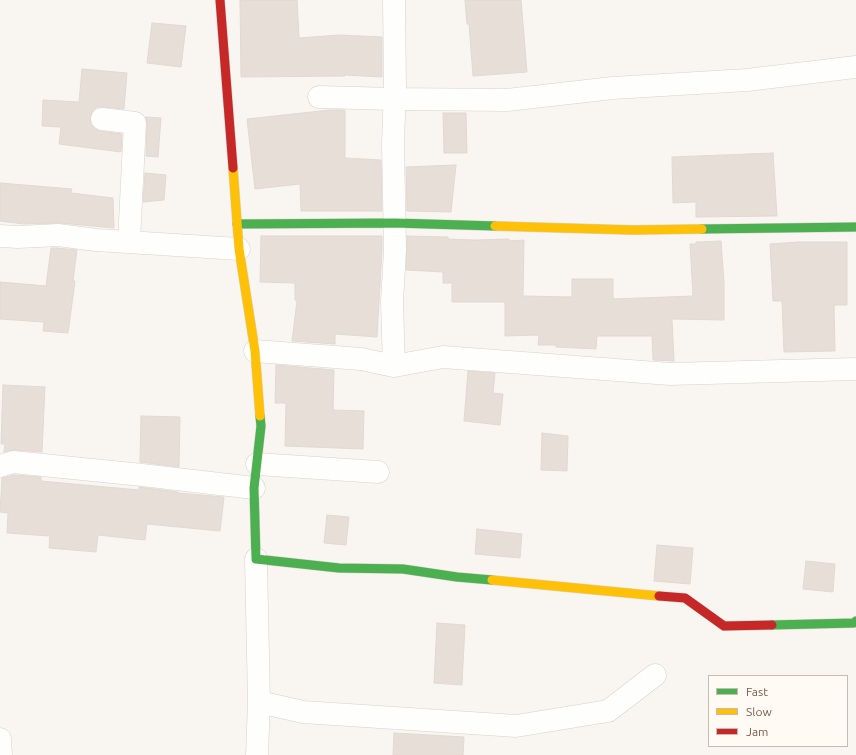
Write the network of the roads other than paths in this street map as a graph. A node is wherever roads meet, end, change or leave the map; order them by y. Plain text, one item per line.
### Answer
1 (220, 0) edge
2 (394, 0) edge
3 (856, 67) edge
4 (319, 97) dead end
5 (394, 99) junction
6 (102, 119) dead end
7 (395, 223) junction
8 (237, 224) junction
9 (856, 227) edge
10 (0, 236) edge
11 (129, 241) junction
12 (239, 249) junction
13 (255, 352) junction
14 (394, 366) junction
15 (856, 369) edge
16 (257, 464) junction
17 (0, 466) edge
18 (378, 472) dead end
19 (254, 488) junction
20 (256, 559) junction
21 (856, 621) edge
22 (655, 675) dead end
23 (259, 702) junction
24 (0, 739) edge
25 (1, 755) edge
26 (257, 755) edge

1 - 8 street
2 - 5 street
3 - 5 street
4 - 5 street
5 - 7 street
6 - 11 street
7 - 8 street
7 - 9 street
7 - 14 street
8 - 12 street
10 - 11 street
11 - 12 street
12 - 13 street
13 - 14 street
13 - 16 street
14 - 15 street
16 - 18 street
16 - 19 street
17 - 19 street
19 - 20 street
20 - 21 street
20 - 23 street
22 - 23 street
23 - 26 street
24 - 25 street

